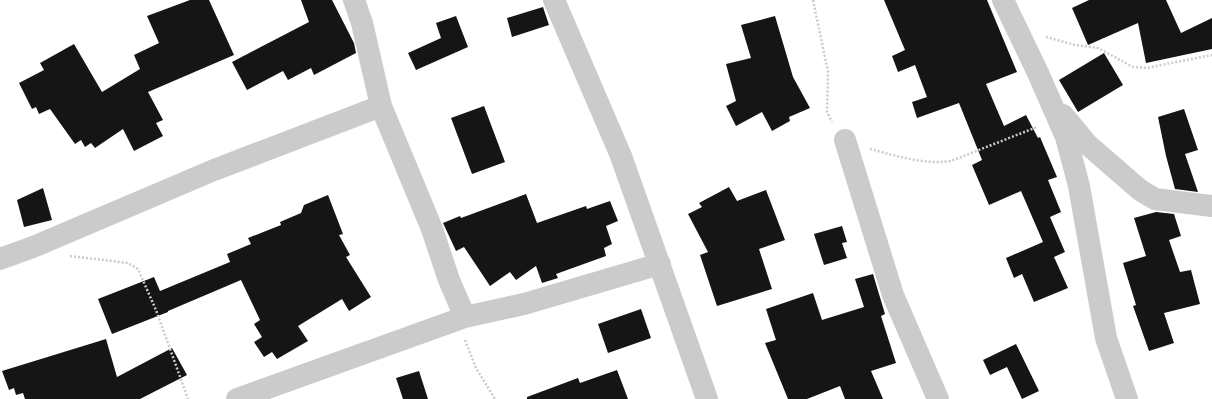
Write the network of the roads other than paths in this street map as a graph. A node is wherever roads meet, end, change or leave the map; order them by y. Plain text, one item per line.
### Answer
1 (354, 0) edge
2 (554, 0) edge
3 (1003, 0) edge
4 (1049, 97) junction
5 (381, 106) junction
6 (845, 140) road end
7 (1212, 206) edge
8 (0, 259) edge
9 (660, 264) junction
10 (460, 318) junction
11 (236, 399) edge
12 (707, 399) edge
13 (938, 399) edge
14 (1127, 399) edge

1 - 5 street
2 - 9 street
3 - 4 street
4 - 7 street
4 - 14 street
5 - 8 street
5 - 10 street
6 - 13 street
9 - 10 street
9 - 12 street
10 - 11 street

